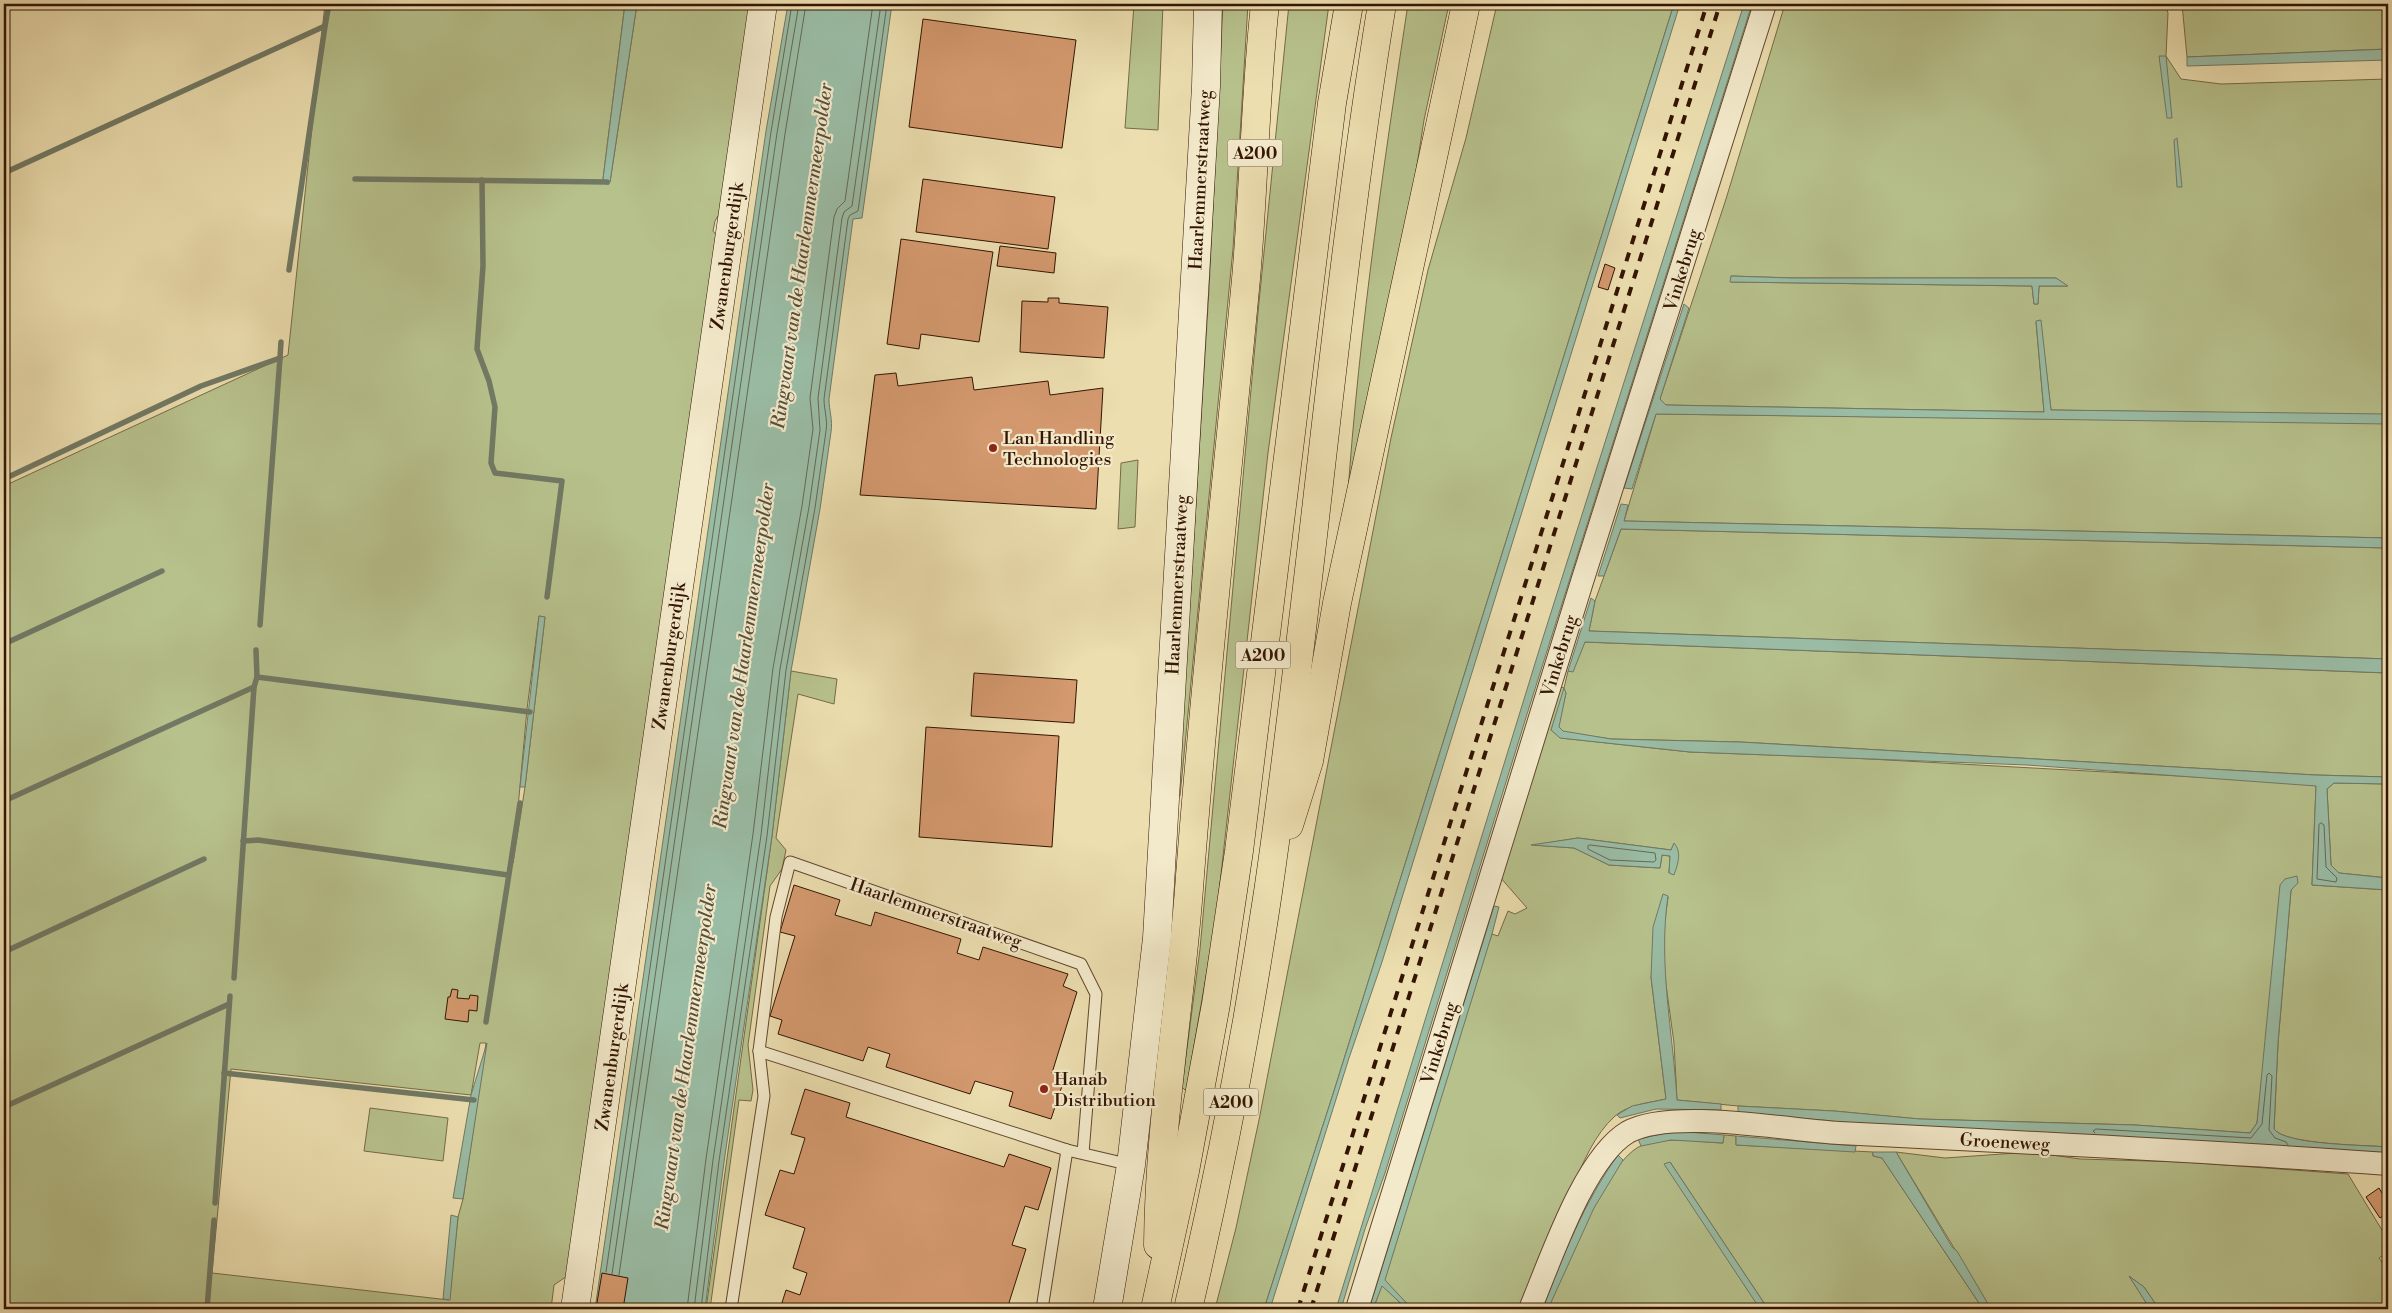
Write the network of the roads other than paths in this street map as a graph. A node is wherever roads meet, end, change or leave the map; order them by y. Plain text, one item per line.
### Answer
1 (763, 4) edge
2 (1208, 4) edge
3 (1265, 4) edge
4 (1349, 4) edge
5 (1382, 4) edge
6 (1466, 4) edge
7 (1765, 4) edge
8 (1268, 893) junction
9 (759, 1052) junction
10 (1066, 1150) junction
11 (1083, 1153) junction
12 (2388, 1164) edge
13 (1130, 1165) junction
14 (1156, 1306) edge
15 (575, 1309) edge
16 (731, 1309) edge
17 (1042, 1309) edge
18 (1107, 1309) edge
19 (1188, 1309) edge
20 (1356, 1309) edge
21 (1530, 1309) edge

1 - 15 street, Zwanenburgerdijk
2 - 13 street, Haarlemmerstraatweg
3 - 14 highway, A200
4 - 14 highway, A200
5 - 8 highway, A200
6 - 8 highway, A200
7 - 20 street, Vinkebrug
8 - 19 highway, A200
9 - 10 lane
9 - 11 lane, Haarlemmerstraatweg
9 - 16 lane, Haarlemmerstraatweg
10 - 11 lane
10 - 17 lane
11 - 13 lane
12 - 21 street, Groeneweg
13 - 18 street, Haarlemmerstraatweg

